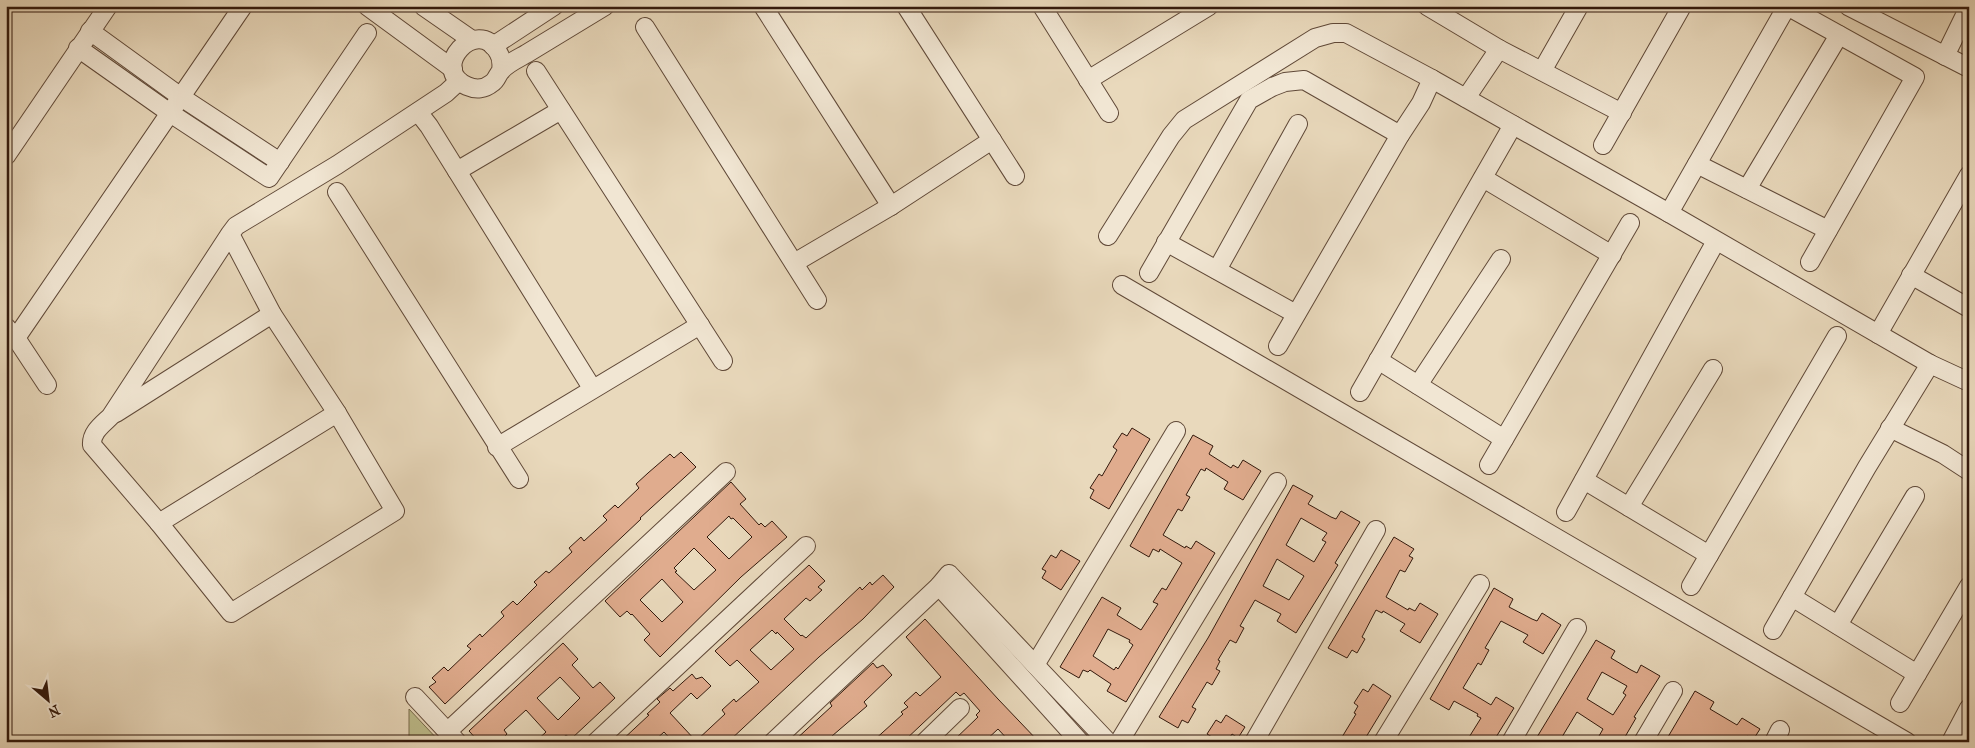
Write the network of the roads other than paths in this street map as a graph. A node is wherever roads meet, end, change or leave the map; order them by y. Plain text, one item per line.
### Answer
1 (108, 6) edge
2 (243, 6) edge
3 (367, 6) edge
4 (423, 6) edge
5 (554, 6) edge
6 (605, 6) edge
7 (763, 6) edge
8 (906, 6) edge
9 (1042, 6) edge
10 (1209, 6) edge
11 (1427, 6) edge
12 (1579, 6) edge
13 (1682, 6) edge
14 (1848, 6) edge
15 (1969, 7) edge
16 (386, 12) edge
17 (645, 27) dead end
18 (90, 31) junction
19 (367, 33) dead end
20 (1838, 35) junction
21 (472, 40) junction
22 (494, 46) junction
23 (78, 48) junction
24 (1499, 49) junction
25 (1945, 56) junction
26 (1969, 68) edge
27 (501, 70) junction
28 (536, 71) dead end
29 (1542, 71) junction
30 (456, 75) junction
31 (1432, 79) junction
32 (1088, 80) junction
33 (482, 88) junction
34 (446, 93) junction
35 (181, 97) junction
36 (1466, 98) junction
37 (561, 110) junction
38 (418, 112) junction
39 (170, 113) junction
40 (1109, 113) dead end
41 (1622, 113) junction
42 (1298, 124) dead end
43 (1513, 125) junction
44 (1400, 135) junction
45 (992, 140) junction
46 (1603, 145) dead end
47 (6, 156) edge
48 (280, 162) junction
49 (1697, 164) junction
50 (457, 171) junction
51 (1969, 175) edge
52 (1015, 176) dead end
53 (1483, 178) junction
54 (1747, 189) junction
55 (337, 192) dead end
56 (891, 206) junction
57 (1669, 213) junction
58 (1630, 223) dead end
59 (1828, 230) junction
60 (230, 234) junction
61 (1108, 236) dead end
62 (1716, 241) junction
63 (1166, 242) junction
64 (1612, 255) junction
65 (1500, 259) dead end
66 (1810, 262) dead end
67 (794, 263) junction
68 (1217, 270) junction
69 (1149, 273) dead end
70 (1911, 275) junction
71 (1122, 285) dead end
72 (816, 300) dead end
73 (1969, 308) edge
74 (272, 314) junction
75 (1296, 314) junction
76 (700, 325) junction
77 (11, 333) edge
78 (1878, 334) junction
79 (1837, 336) dead end
80 (1278, 346) dead end
81 (1378, 360) junction
82 (723, 361) dead end
83 (1930, 364) junction
84 (1713, 369) dead end
85 (1969, 382) edge
86 (47, 385) dead end
87 (1418, 385) junction
88 (592, 388) junction
89 (1360, 392) dead end
90 (337, 413) junction
91 (111, 416) junction
92 (1890, 428) junction
93 (1176, 431) dead end
94 (1504, 439) junction
95 (498, 447) junction
96 (1489, 465) dead end
97 (1969, 471) edge
98 (726, 472) dead end
99 (518, 479) dead end
100 (1584, 480) junction
101 (1277, 482) dead end
102 (1914, 496) dead end
103 (1629, 507) junction
104 (1566, 512) dead end
105 (159, 523) junction
106 (1376, 530) dead end
107 (806, 546) dead end
108 (1709, 555) junction
109 (1480, 584) dead end
110 (939, 586) junction
111 (1691, 586) dead end
112 (1969, 586) edge
113 (1792, 597) junction
114 (1838, 625) junction
115 (1577, 628) dead end
116 (1773, 630) dead end
117 (1035, 665) junction
118 (1917, 674) junction
119 (1673, 691) dead end
120 (415, 697) dead end
121 (1900, 703) dead end
122 (960, 708) dead end
123 (1969, 708) edge
124 (453, 737) edge
125 (596, 742) edge
126 (773, 742) edge
127 (925, 742) edge
128 (1080, 742) edge
129 (1108, 742) edge
130 (1119, 742) edge
131 (1254, 742) edge
132 (1383, 742) edge
133 (1511, 742) edge
134 (1643, 742) edge
135 (1907, 742) edge
136 (1951, 742) edge

1 - 18 street
2 - 35 street
3 - 16 street
4 - 21 street
5 - 22 street
6 - 27 street
7 - 56 street
8 - 45 street
9 - 32 street
10 - 32 street
11 - 24 street
12 - 29 street
13 - 41 street
14 - 25 street
15 - 25 street
16 - 30 street
17 - 67 street
18 - 23 street
18 - 35 street
19 - 48 street
20 - 49 street
20 - 54 street
20 - 59 street
21 - 22 street
21 - 30 street
22 - 27 street
23 - 39 street
23 - 47 street
24 - 29 street
24 - 36 street
25 - 26 street
27 - 33 street
28 - 37 street
29 - 41 street
30 - 33 street
30 - 34 street
31 - 36 street
31 - 44 street
31 - 61 street
32 - 40 street
33 - 34 street
34 - 38 street
35 - 39 street
35 - 48 street
36 - 43 street
37 - 50 street
37 - 76 street
38 - 50 street
38 - 60 street
39 - 48 street
39 - 77 street
41 - 46 street
42 - 68 street
43 - 53 street
43 - 57 street
44 - 63 street
44 - 75 street
45 - 52 street
45 - 56 street
49 - 54 street
49 - 57 street
50 - 88 street
51 - 70 street
53 - 64 street
53 - 81 street
54 - 59 street
55 - 95 street
56 - 67 street
57 - 62 street
58 - 64 street
59 - 66 street
60 - 74 street
60 - 91 street
62 - 78 street
62 - 100 street
63 - 68 street
63 - 69 street
64 - 94 street
65 - 87 street
67 - 72 street
68 - 75 street
70 - 73 street
70 - 78 street
71 - 135 street
74 - 90 street
74 - 91 street
75 - 80 street
76 - 82 street
76 - 88 street
77 - 86 street
78 - 83 street
79 - 108 street
81 - 87 street
81 - 89 street
83 - 85 street
83 - 92 street
84 - 103 street
87 - 94 street
88 - 95 street
90 - 105 street
90 - 105 street
91 - 105 street
92 - 97 street
92 - 113 street
93 - 117 street
94 - 96 street
95 - 99 street
98 - 124 street
100 - 103 street
100 - 104 street
101 - 130 street
102 - 114 street
103 - 108 street
106 - 131 street
107 - 125 street
108 - 111 street
109 - 132 street
110 - 117 street
110 - 126 street
110 - 128 street
112 - 118 street
113 - 114 street
113 - 116 street
114 - 118 street
115 - 133 street
117 - 129 street
118 - 121 street
119 - 134 street
120 - 124 street
122 - 127 street
123 - 136 street

